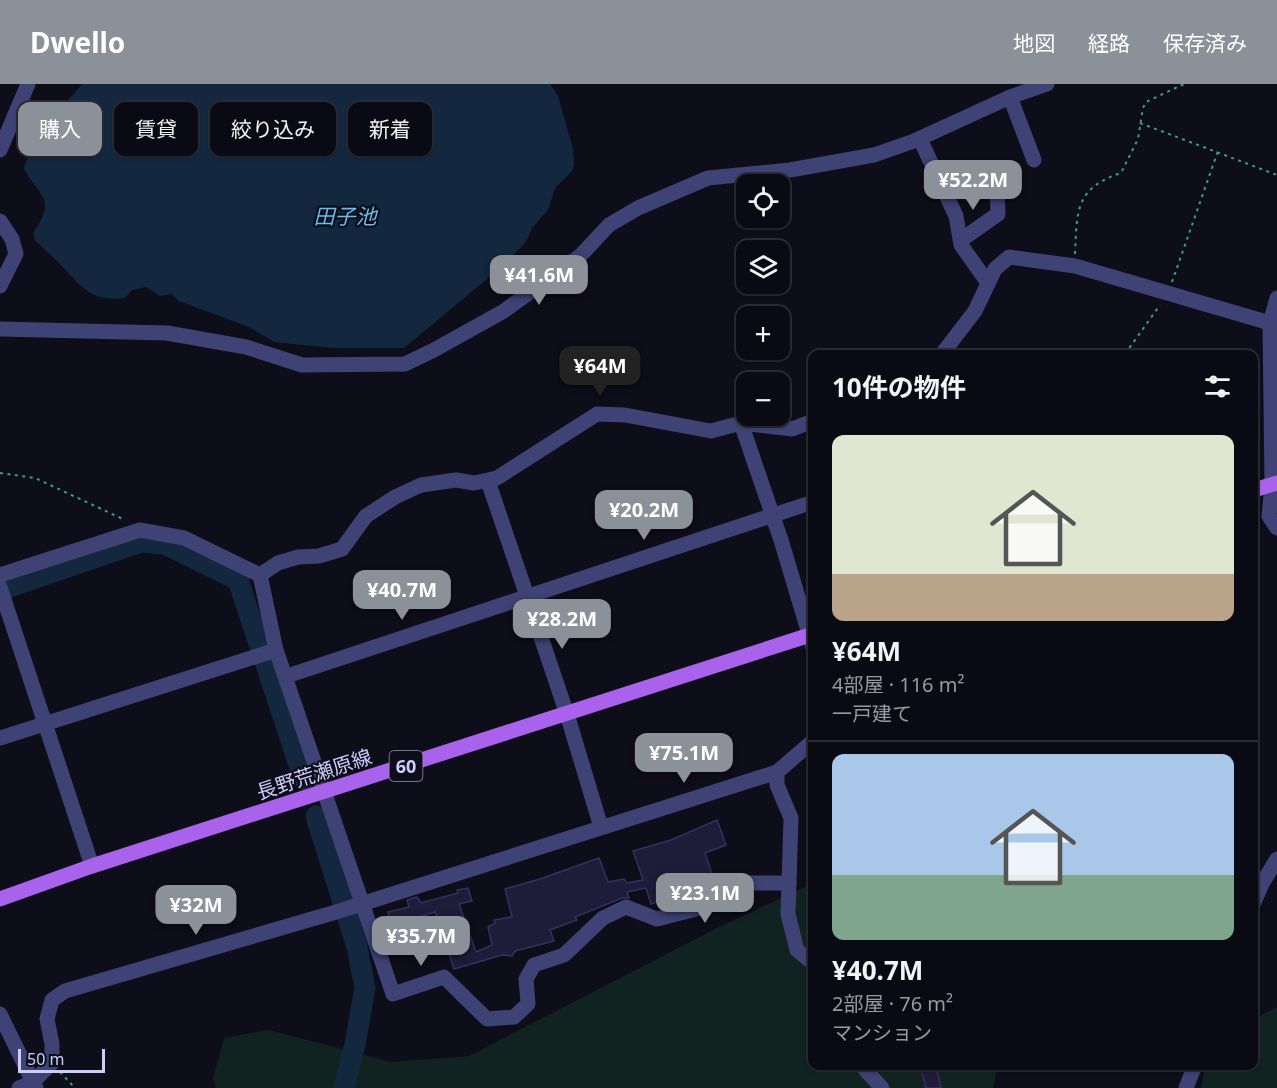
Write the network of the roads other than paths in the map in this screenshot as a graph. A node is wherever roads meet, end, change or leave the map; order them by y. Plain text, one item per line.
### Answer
1 (28, 84) edge
2 (1047, 84) edge
3 (1010, 97) junction
4 (920, 139) junction
5 (0, 150) edge
6 (1034, 160) dead end
7 (997, 187) dead end
8 (0, 221) edge
9 (961, 240) junction
10 (988, 283) junction
11 (0, 286) edge
12 (1277, 298) edge
13 (1270, 322) junction
14 (0, 329) edge
15 (945, 350) edge
16 (808, 423) edge
17 (736, 424) edge
18 (742, 426) edge
19 (766, 426) edge
20 (488, 481) junction
21 (1275, 484) edge
22 (1258, 489) edge
23 (808, 504) edge
24 (771, 515) junction
25 (1277, 528) edge
26 (260, 574) junction
27 (0, 575) edge
28 (2, 592) edge
29 (527, 598) junction
30 (808, 626) edge
31 (808, 640) edge
32 (273, 651) junction
33 (287, 676) junction
34 (567, 714) junction
35 (45, 723) junction
36 (0, 738) edge
37 (808, 745) edge
38 (777, 772) junction
39 (324, 793) junction
40 (602, 827) junction
41 (1277, 860) edge
42 (92, 866) junction
43 (789, 883) junction
44 (1258, 893) edge
45 (0, 899) edge
46 (358, 905) junction
47 (808, 959) edge
48 (0, 1014) edge
49 (866, 1070) edge
50 (1193, 1070) edge
51 (29, 1086) edge
52 (882, 1088) edge
53 (1186, 1088) edge

1 - 5 street
2 - 3 street
3 - 4 street
3 - 6 street
4 - 9 street
4 - 14 street
7 - 9 street
8 - 11 street
9 - 10 street
10 - 13 street
10 - 15 street
12 - 13 street
13 - 21 street
16 - 19 street
17 - 20 street
18 - 24 street
20 - 26 street
20 - 29 street
21 - 22 main road
21 - 25 street
23 - 24 street
24 - 29 street
24 - 30 street
26 - 27 street
26 - 32 street
28 - 35 street
29 - 33 street
29 - 34 street
31 - 34 main road, 長野荒瀬原線 / 60
32 - 33 street
32 - 35 street
33 - 39 street
34 - 39 main road, 長野荒瀬原線 / 60
34 - 40 street
35 - 36 street
35 - 42 street
37 - 38 street
38 - 40 street
38 - 43 street
39 - 42 main road, 長野荒瀬原線 / 60
39 - 46 street
40 - 46 street
41 - 44 street
42 - 45 main road, 長野荒瀬原線 / 60
43 - 46 street
43 - 47 street
46 - 51 street
48 - 51 street
49 - 52 street
50 - 53 street

